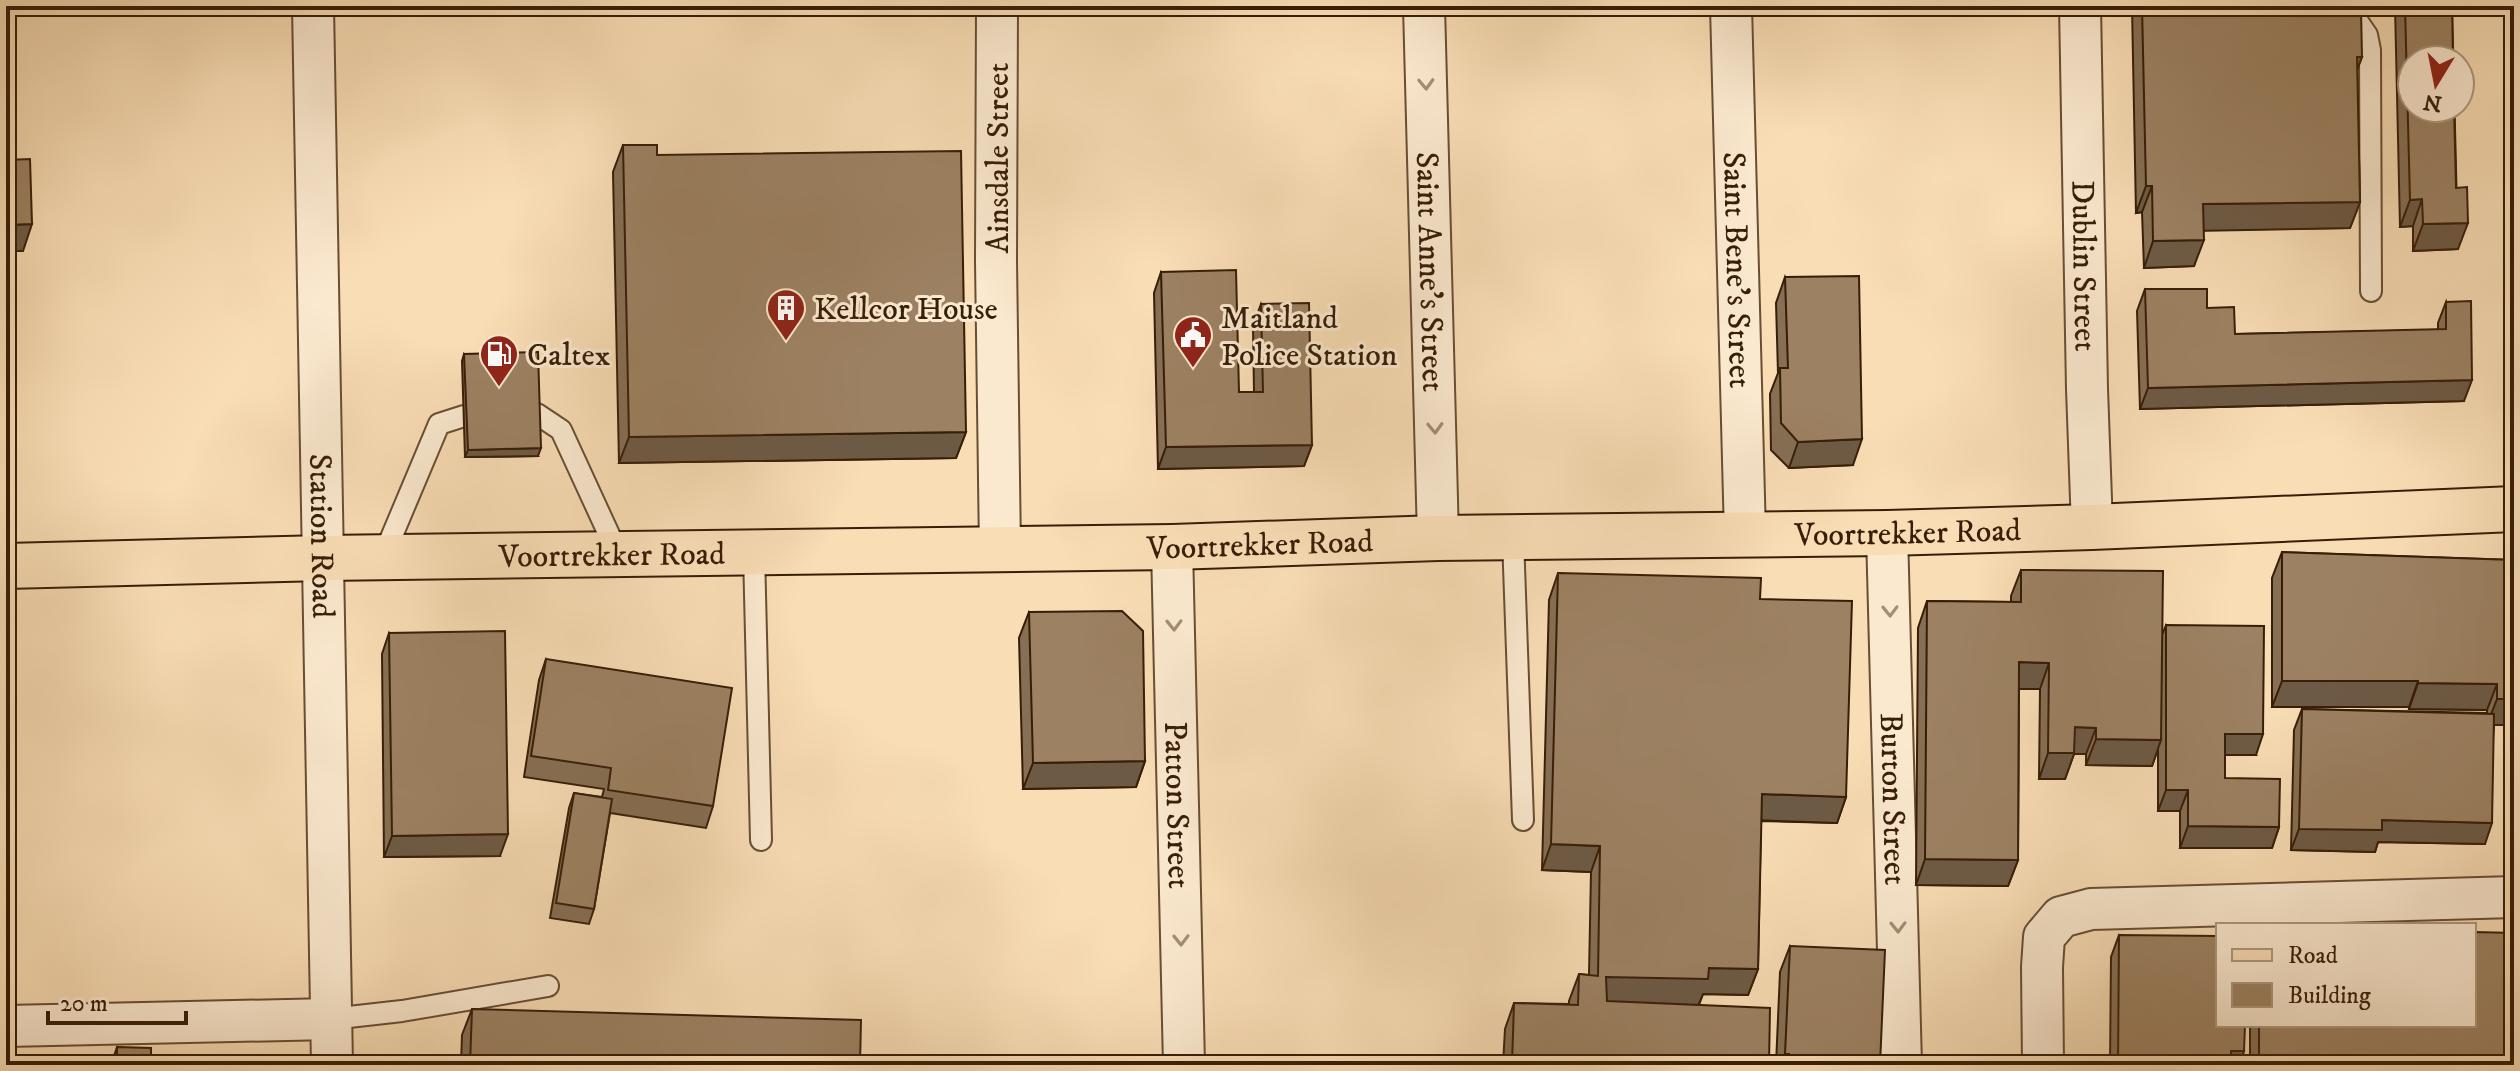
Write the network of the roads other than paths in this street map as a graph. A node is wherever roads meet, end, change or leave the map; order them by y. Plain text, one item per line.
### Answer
1 (313, 6) edge
2 (997, 6) edge
3 (1424, 6) edge
4 (1731, 6) edge
5 (2080, 6) edge
6 (2347, 6) edge
7 (2371, 291) dead end
8 (537, 414) edge
9 (464, 416) edge
10 (2514, 509) edge
11 (2092, 527) junction
12 (1887, 533) junction
13 (1745, 535) junction
14 (1438, 538) junction
15 (1513, 538) junction
16 (1172, 547) junction
17 (1000, 550) junction
18 (754, 553) junction
19 (618, 554) junction
20 (383, 557) junction
21 (324, 558) junction
22 (6, 566) edge
23 (1523, 820) dead end
24 (761, 840) dead end
25 (2514, 897) edge
26 (548, 986) dead end
27 (331, 1019) junction
28 (6, 1026) edge
29 (332, 1065) edge
30 (1184, 1065) edge
31 (1901, 1065) edge
32 (2043, 1065) edge

1 - 21 street, Station Road
2 - 17 street, Ainsdale Street
3 -> 14 street, Saint Anne's Street
4 - 13 street, Saint Bene's Street
5 - 11 street, Dublin Street
6 - 7 lane
8 - 19 lane
9 - 20 lane
10 - 11 main road, Voortrekker Road
11 - 12 main road, Voortrekker Road
12 - 13 main road, Voortrekker Road
12 -> 31 street, Burton Street
13 - 15 main road, Voortrekker Road
14 - 15 main road, Voortrekker Road
14 - 16 main road, Voortrekker Road
15 - 23 lane
16 - 17 main road, Voortrekker Road
16 -> 30 street, Patton Street
17 - 18 main road, Voortrekker Road
18 - 19 main road, Voortrekker Road
18 - 24 lane
19 - 20 main road, Voortrekker Road
20 - 21 main road, Voortrekker Road
21 - 22 main road, Voortrekker Road
21 - 27 street, Station Road
25 - 32 street
26 - 27 lane
27 - 28 street
27 - 29 street, Station Road

